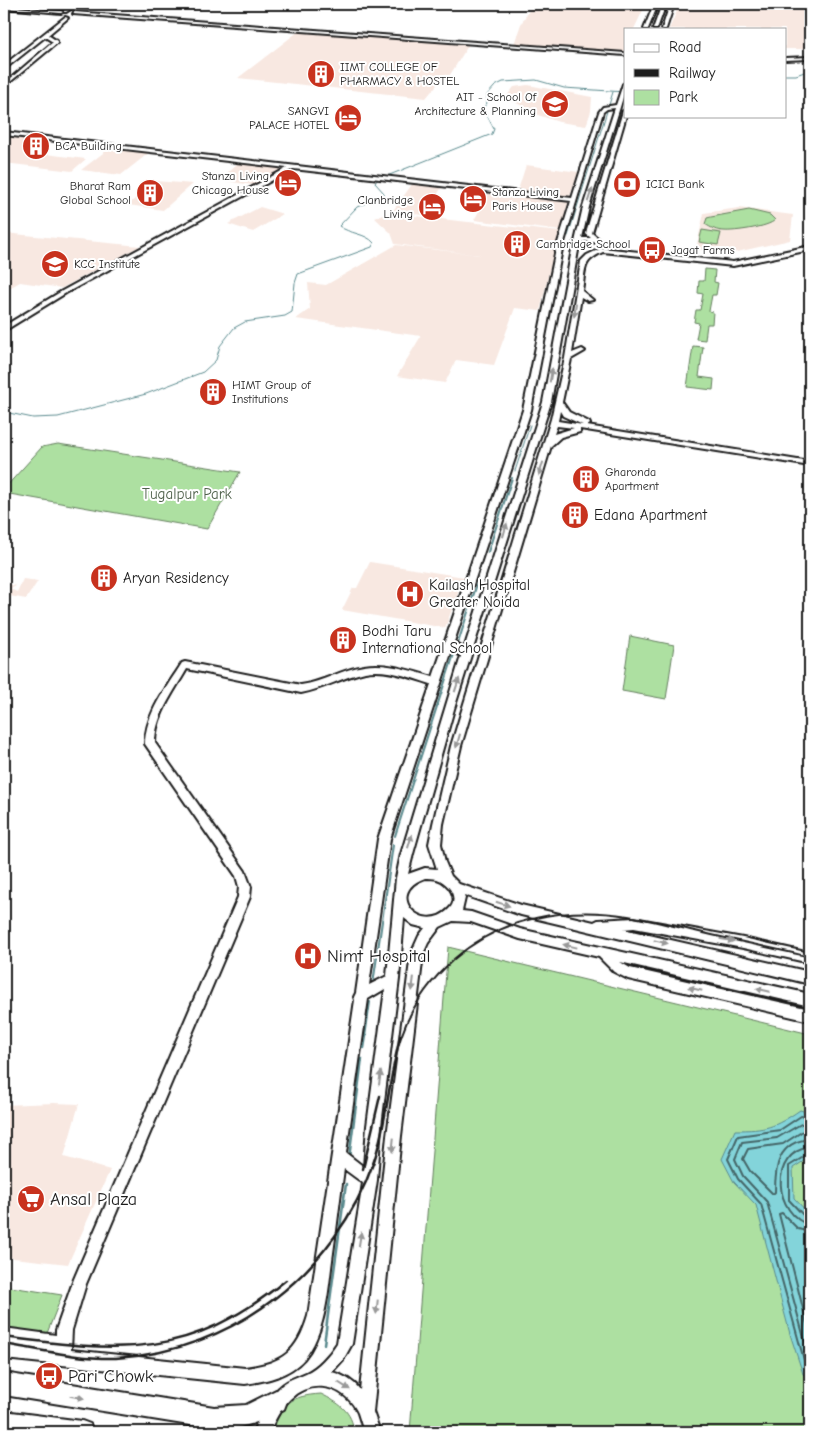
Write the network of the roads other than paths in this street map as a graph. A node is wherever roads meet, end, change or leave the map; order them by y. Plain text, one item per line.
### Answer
1 (76, 4) edge
2 (82, 4) edge
3 (656, 4) edge
4 (664, 4) edge
5 (672, 4) edge
6 (4, 8) edge
7 (63, 12) junction
8 (72, 14) junction
9 (55, 16) junction
10 (66, 18) junction
11 (646, 28) edge
12 (654, 28) edge
13 (664, 28) edge
14 (44, 34) junction
15 (624, 56) edge
16 (810, 57) edge
17 (786, 58) edge
18 (4, 66) edge
19 (4, 86) edge
20 (623, 89) edge
21 (618, 106) junction
22 (624, 114) edge
23 (4, 133) edge
24 (295, 166) junction
25 (575, 200) junction
26 (810, 243) edge
27 (577, 244) junction
28 (600, 246) junction
29 (810, 248) edge
30 (578, 291) junction
31 (590, 300) dead end
32 (4, 329) edge
33 (557, 342) junction
34 (570, 347) junction
35 (582, 351) dead end
36 (568, 358) junction
37 (559, 403) junction
38 (555, 421) junction
39 (587, 426) junction
40 (548, 444) junction
41 (810, 457) edge
42 (810, 464) edge
43 (526, 470) junction
44 (506, 474) junction
45 (514, 502) junction
46 (527, 511) junction
47 (449, 642) junction
48 (466, 654) junction
49 (437, 682) junction
50 (446, 877) junction
51 (457, 888) junction
52 (402, 895) junction
53 (451, 916) junction
54 (436, 923) junction
55 (592, 926) junction
56 (602, 953) junction
57 (810, 958) edge
58 (810, 978) edge
59 (393, 979) junction
60 (360, 997) junction
61 (810, 1000) edge
62 (810, 1015) edge
63 (339, 1156) junction
64 (370, 1180) junction
65 (4, 1336) edge
66 (59, 1336) junction
67 (4, 1351) edge
68 (43, 1355) junction
69 (63, 1357) junction
70 (312, 1378) junction
71 (4, 1384) edge
72 (276, 1401) junction
73 (366, 1411) junction
74 (4, 1422) edge
75 (26, 1430) edge
76 (82, 1432) edge
77 (262, 1432) edge
78 (372, 1432) edge

1 - 7 street
2 - 8 street
3 - 11 street
4 - 12 street
5 - 13 street
6 - 7 street
6 - 9 street
7 - 8 street
7 - 9 street
8 - 10 street
8 - 15 street
9 - 10 street
9 - 18 street
10 - 14 street
14 - 18 street
14 - 19 street
16 - 17 street
20 - 21 street
21 - 25 street
27 -> 21 street
22 - 28 street
23 - 24 street
24 - 25 street
24 - 32 street
25 - 44 street
26 - 28 street
27 - 28 street
27 - 28 street
27 - 33 street
28 - 29 street
28 - 30 street
30 - 31 street
30 -> 34 street
33 - 34 street
43 -> 33 street
34 - 36 street
35 - 36 street
36 - 37 street
37 - 38 street
37 - 39 street
38 - 39 street
38 - 40 street
39 - 40 street
39 - 41 street
39 - 42 street
40 -> 46 street
43 - 44 street
43 - 45 street
44 - 47 street
45 - 46 street
48 -> 45 street
46 -> 50 street
47 - 48 street
47 - 49 street
52 -> 48 street
49 - 60 street
49 - 66 street
50 - 51 street
50 - 52 street
51 - 53 street
51 -> 55 street
52 - 54 street
52 - 59 street
53 - 54 street
56 -> 53 street
54 -> 73 street
55 -> 57 street
55 -> 58 street
61 -> 56 street
62 -> 56 street
59 - 60 street
64 -> 59 street
60 - 63 street
63 - 64 street
63 - 69 street
70 -> 64 street
65 - 66 street
66 - 68 street
66 - 69 street
67 - 68 street
68 - 69 street
70 - 72 street
70 -> 73 street
71 -> 72 highway
72 - 77 street
73 - 78 street
74 - 75 highway
75 - 76 highway

